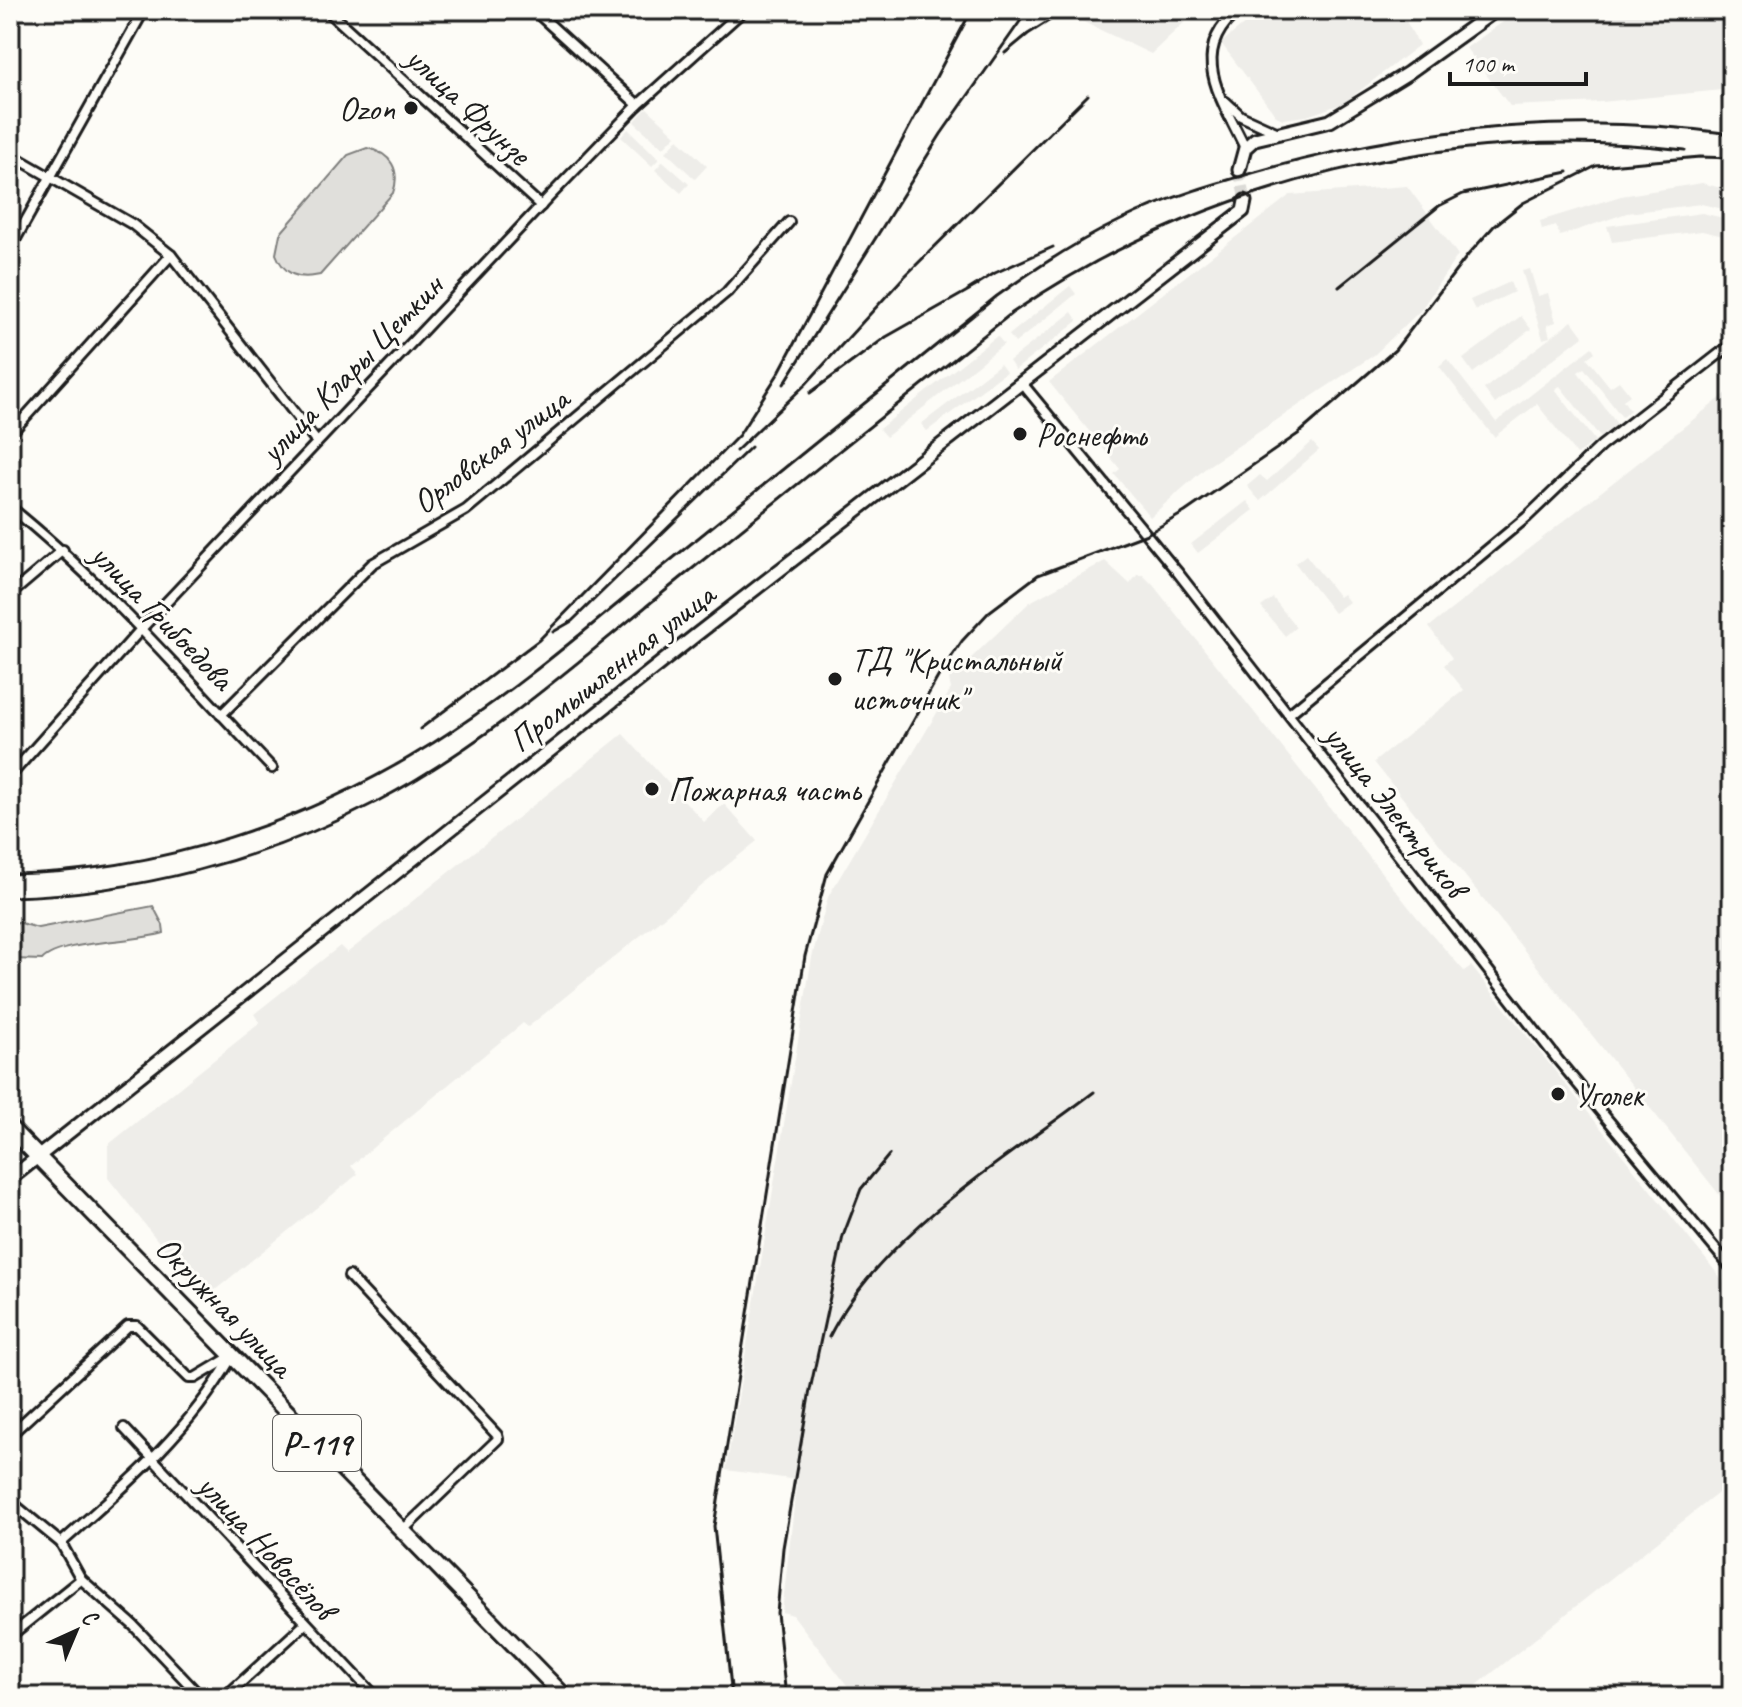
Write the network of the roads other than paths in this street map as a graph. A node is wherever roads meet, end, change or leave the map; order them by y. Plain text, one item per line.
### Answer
1 (144, 10) edge
2 (327, 10) edge
3 (534, 10) edge
4 (744, 10) edge
5 (1239, 10) edge
6 (1496, 10) edge
7 (1217, 90) junction
8 (638, 105) junction
9 (1276, 132) junction
10 (1245, 148) junction
11 (10, 154) edge
12 (1239, 170) tunnel mouth
13 (49, 174) junction
14 (1245, 201) dead end
15 (541, 206) junction
16 (789, 222) dead end
17 (10, 249) edge
18 (171, 255) junction
19 (1732, 344) edge
20 (1021, 382) junction
21 (10, 434) edge
22 (317, 442) junction
23 (10, 507) edge
24 (63, 550) junction
25 (10, 591) edge
26 (143, 627) junction
27 (1289, 714) junction
28 (221, 715) junction
29 (13, 764) edge
30 (272, 768) dead end
31 (10, 776) edge
32 (10, 1128) edge
33 (37, 1157) junction
34 (10, 1179) edge
35 (1732, 1269) edge
36 (349, 1276) dead end
37 (232, 1356) junction
38 (124, 1428) dead end
39 (10, 1435) edge
40 (152, 1462) junction
41 (11, 1504) edge
42 (403, 1530) junction
43 (61, 1543) junction
44 (81, 1579) junction
45 (305, 1624) junction
46 (10, 1636) edge
47 (201, 1697) edge
48 (225, 1697) edge
49 (376, 1697) edge
50 (565, 1697) edge

1 - 13 street
2 - 15 street, улица Фрунзе
3 - 8 street
4 - 8 street, улица Клары Цеткин
5 - 7 street
6 - 9 street
7 - 9 street
7 - 10 street
8 - 15 street, улица Клары Цеткин
9 - 10 street
10 - 12 street
11 - 13 street
13 - 17 street
13 - 18 street
14 - 20 street, Промышленная улица
15 - 22 street, улица Клары Цеткин
16 - 28 street, Орловская улица
18 - 21 street
18 - 22 street
19 - 27 street
20 - 27 street, улица Электриков
20 - 33 street, Промышленная улица
22 - 26 street, улица Клары Цеткин
23 - 24 street, улица Грибоедова
24 - 25 street
24 - 26 street, улица Грибоедова
26 - 28 street, улица Грибоедова
26 - 29 street, улица Клары Цеткин
27 - 35 street, улица Электриков
28 - 30 street, улица Грибоедова
29 - 31 street, улица Клары Цеткин
32 - 33 highway, Окружная улица / Р-119
33 - 34 street, Промышленная улица
33 - 37 highway, Окружная улица / Р-119
36 - 42 street
37 - 39 street
37 - 40 street
37 - 42 highway, Окружная улица / Р-119
38 - 40 street, улица Новосёлов
40 - 43 street
40 - 45 street, улица Новосёлов
41 - 43 street
42 - 50 highway, Окружная улица / Р-119
43 - 44 street
44 - 46 street
44 - 47 street
45 - 48 street
45 - 49 street, улица Новосёлов

